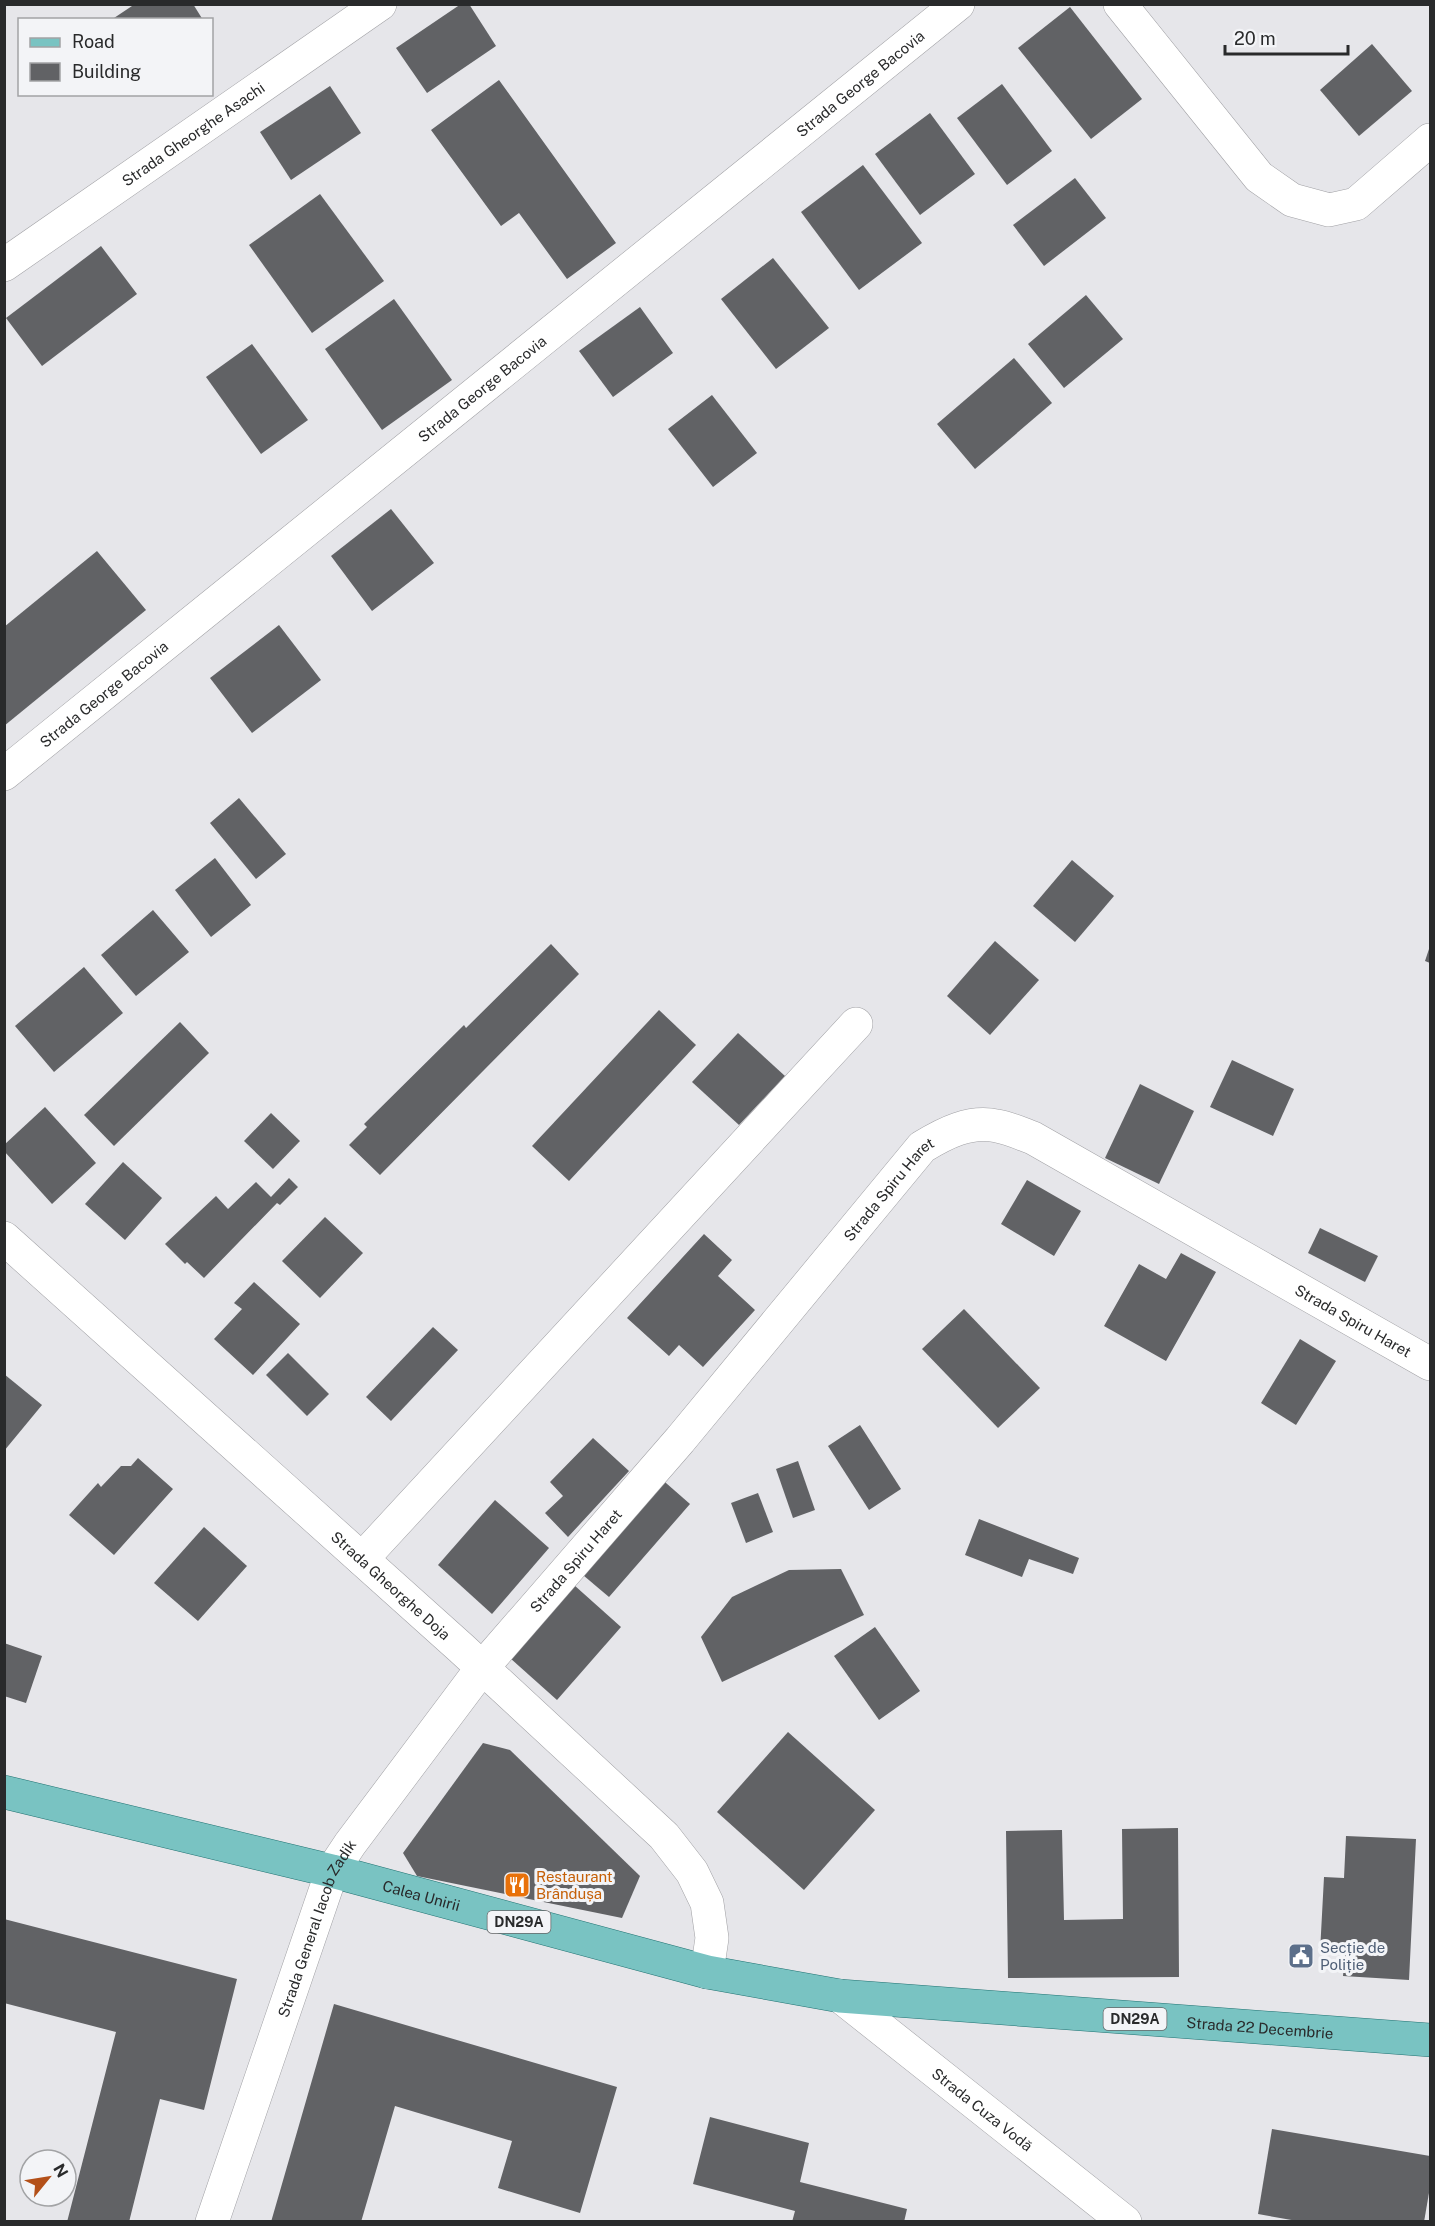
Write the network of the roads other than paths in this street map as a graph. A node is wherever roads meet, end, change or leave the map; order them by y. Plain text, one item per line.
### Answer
1 (380, 4) edge
2 (958, 4) edge
3 (1120, 4) edge
4 (1431, 140) edge
5 (4, 265) edge
6 (4, 774) edge
7 (856, 1024) dead end
8 (4, 1238) edge
9 (1431, 1364) edge
10 (362, 1559) junction
11 (482, 1668) junction
12 (4, 1792) edge
13 (332, 1871) junction
14 (707, 1972) junction
15 (840, 1996) junction
16 (1431, 2040) edge
17 (212, 2222) edge
18 (1125, 2222) edge

1 - 5 street, Strada Gheorghe Asachi
2 - 6 street, Strada George Bacovia
3 - 4 street
7 - 10 street
8 - 10 street, Strada Gheorghe Doja
9 - 11 street, Strada Spiru Haret
10 - 11 street, Strada Gheorghe Doja
11 - 13 street, Strada General Iacob Zadik
11 - 14 street, Strada Gheorghe Doja
12 - 13 main road, Calea Unirii / DN29A
13 - 14 main road, Calea Unirii / DN29A
13 - 17 street, Strada General Iacob Zadik
14 - 15 main road, Calea Unirii / DN29A
15 - 16 main road, Strada 22 Decembrie / DN29A
15 - 18 street, Strada Cuza Vodă

